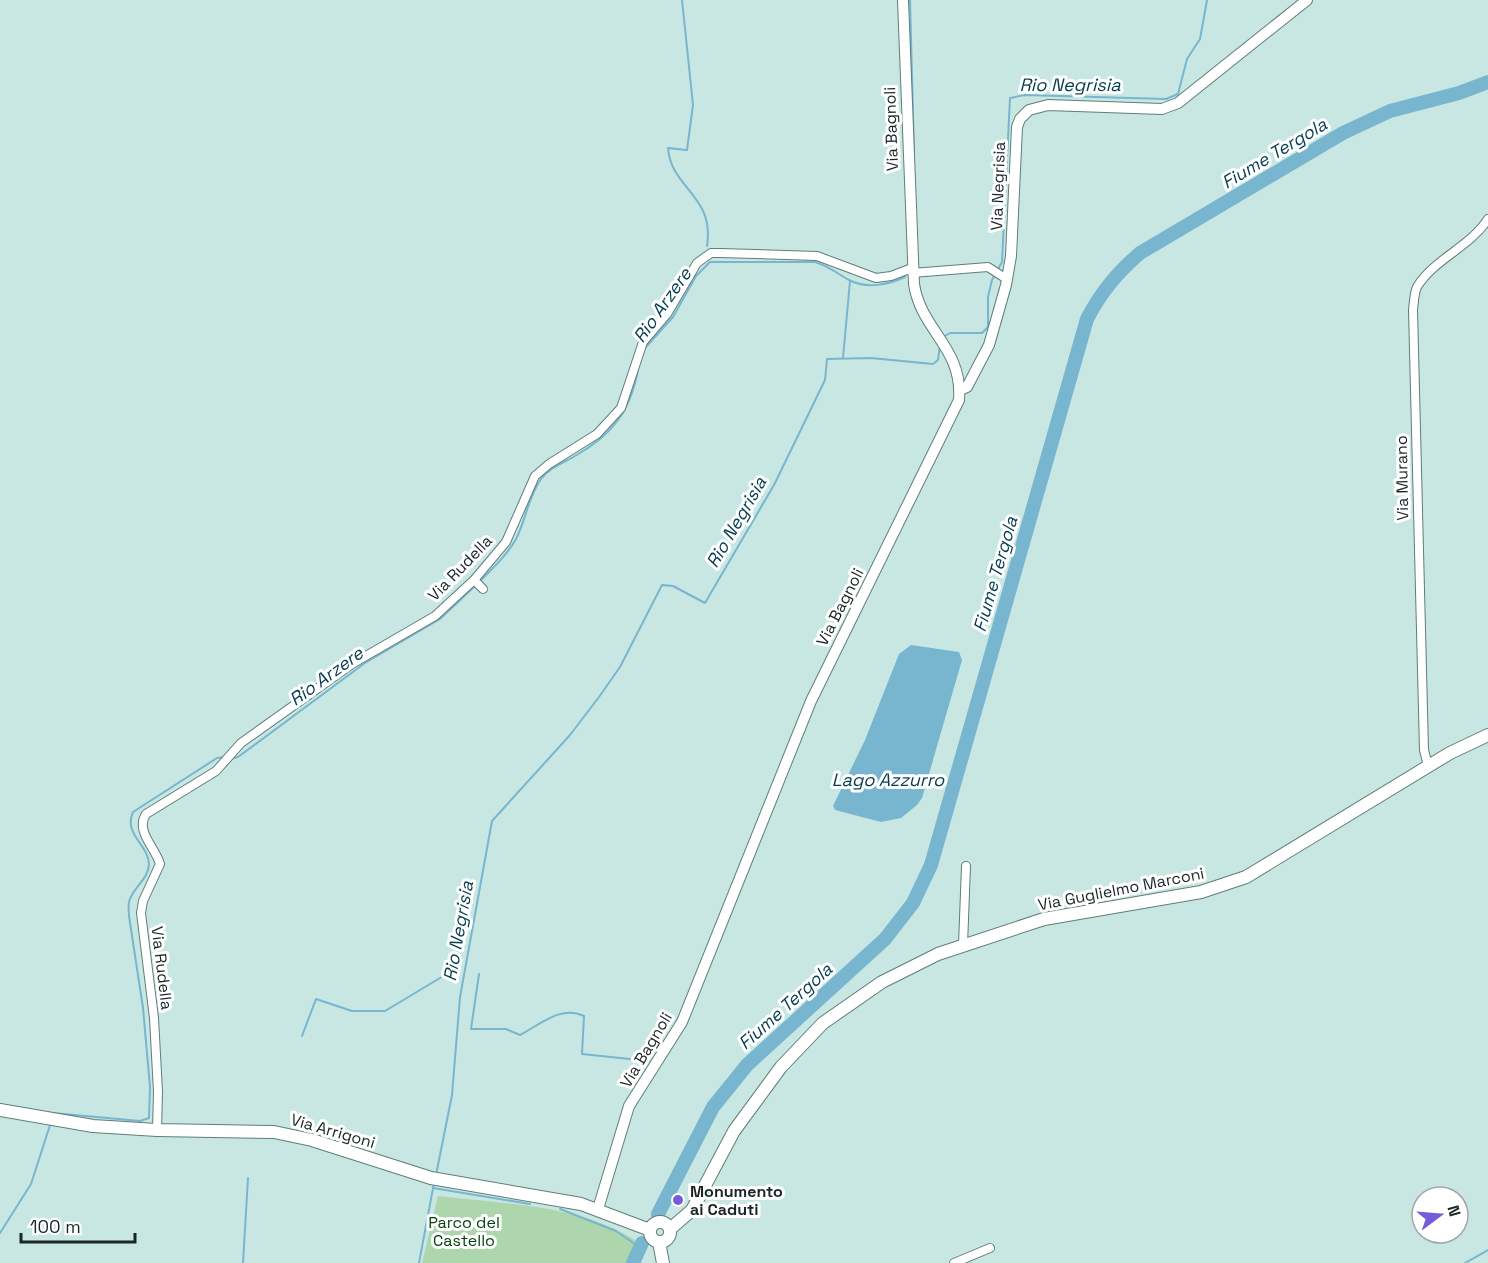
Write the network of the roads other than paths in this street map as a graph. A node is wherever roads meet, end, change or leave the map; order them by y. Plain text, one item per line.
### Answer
1 (903, 0) edge
2 (1307, 0) edge
3 (1488, 219) edge
4 (912, 270) junction
5 (1000, 274) junction
6 (960, 390) junction
7 (1488, 735) edge
8 (1428, 766) junction
9 (966, 866) dead end
10 (963, 945) junction
11 (0, 1104) edge
12 (0, 1110) edge
13 (30, 1117) junction
14 (157, 1130) junction
15 (598, 1209) junction
16 (669, 1228) junction
17 (650, 1230) junction
18 (660, 1242) junction
19 (990, 1248) dead end
20 (663, 1263) edge
21 (954, 1263) edge

1 - 4 street, Via Bagnoli
2 - 5 street, Via Negrisia
3 - 8 street, Via Murano
4 - 5 street
4 - 6 street, Via Bagnoli
4 - 14 street, Via Rudella
5 - 6 street, Via Negrisia
6 - 15 street, Via Bagnoli
7 - 8 main road, Via Guglielmo Marconi
8 - 10 main road, Via Guglielmo Marconi
9 - 10 street
10 - 16 main road, Via Guglielmo Marconi
11 - 13 main road
12 - 13 main road, Via Arrigoni
13 - 14 main road, Via Arrigoni
14 - 15 main road, Via Arrigoni
15 - 17 main road, Via Arrigoni
16 - 17 main road
16 - 18 main road
17 - 18 main road
18 - 20 main road
19 - 21 street

